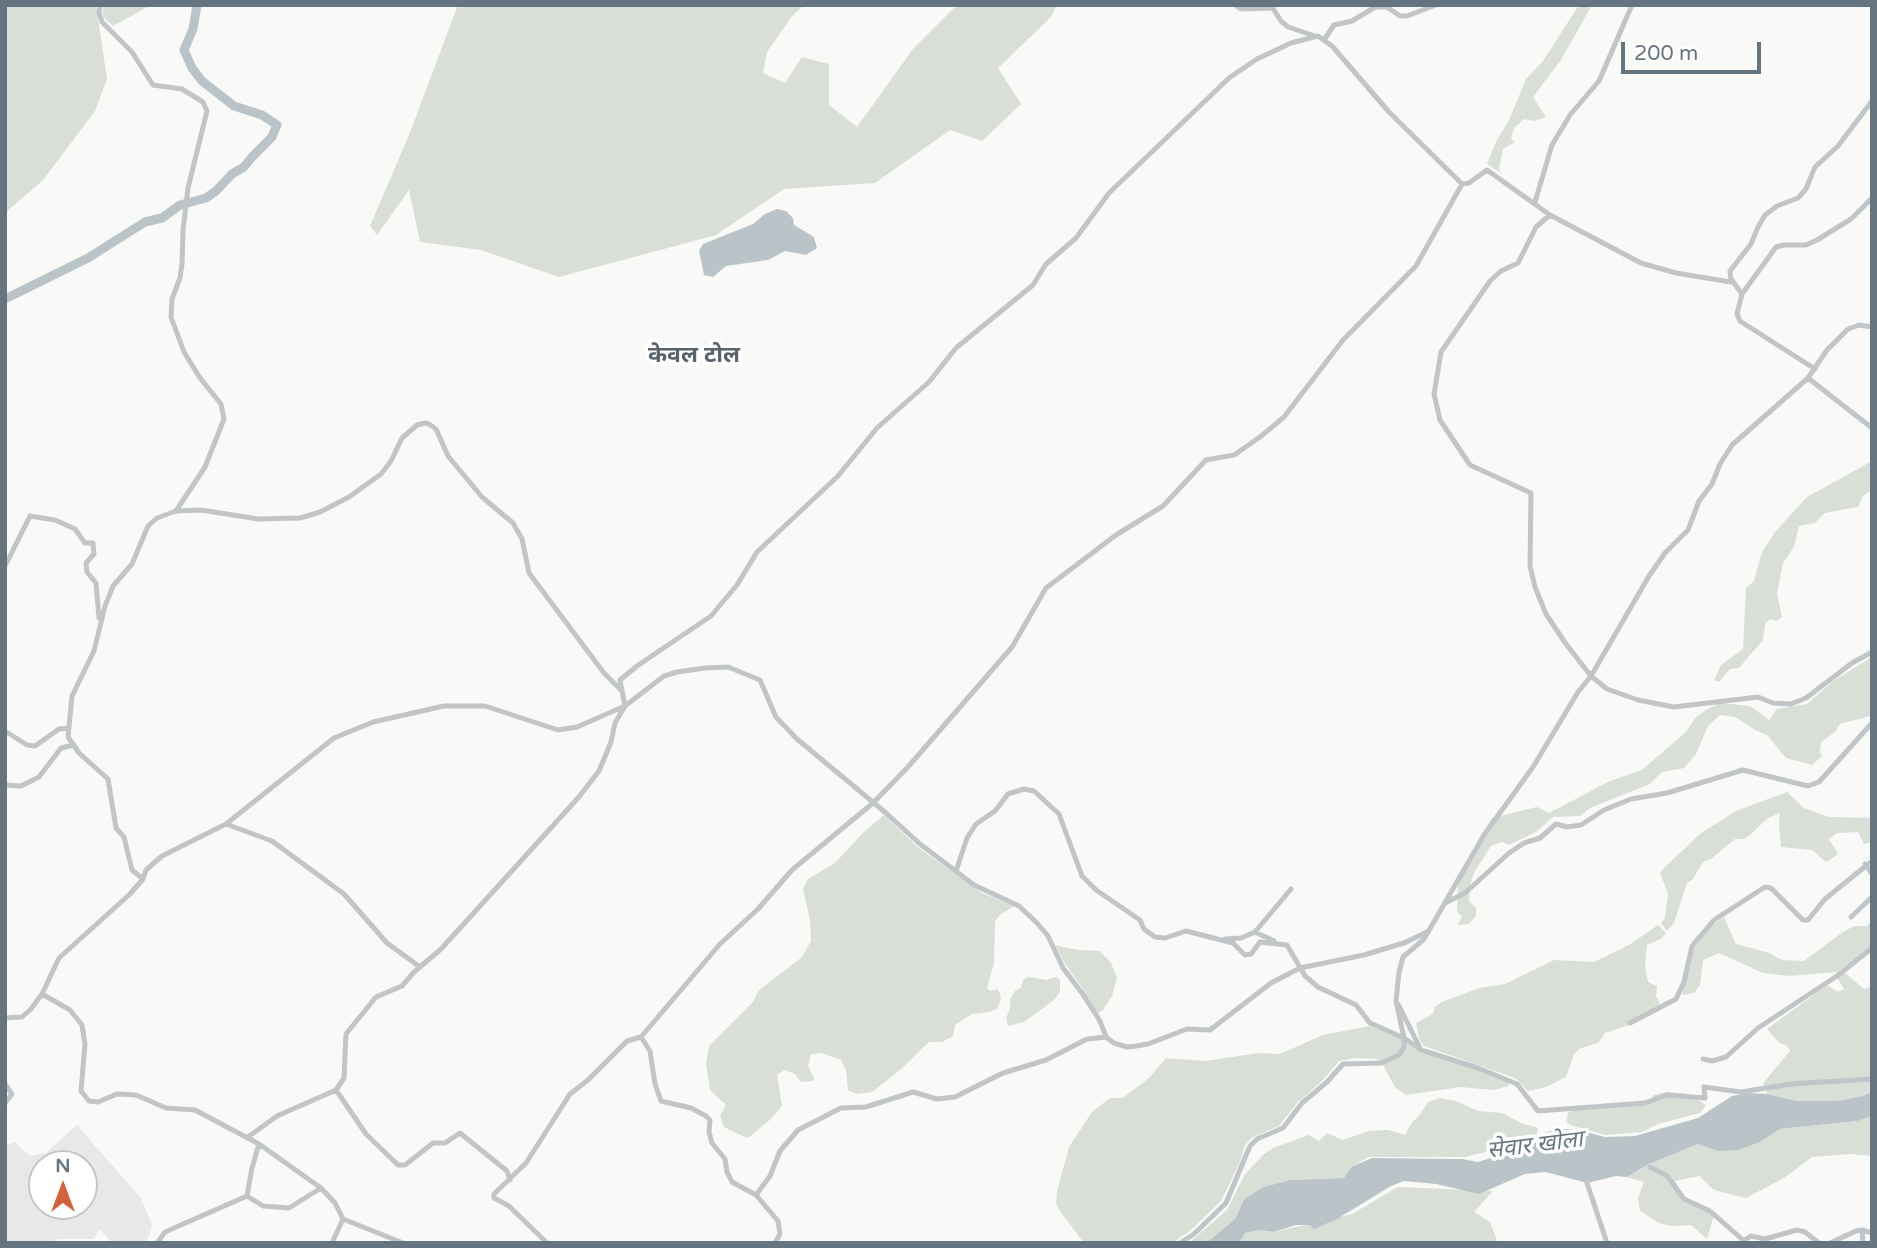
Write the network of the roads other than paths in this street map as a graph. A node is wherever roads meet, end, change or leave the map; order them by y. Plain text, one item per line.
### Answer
1 (100, 5) edge
2 (1235, 5) edge
3 (1436, 5) edge
4 (1632, 5) edge
5 (1271, 7) edge
6 (1321, 38) junction
7 (1872, 100) edge
8 (1462, 184) junction
9 (1872, 198) edge
10 (1535, 202) junction
11 (1550, 215) junction
12 (1731, 282) junction
13 (1742, 294) junction
14 (1872, 327) edge
15 (1815, 369) junction
16 (1808, 378) junction
17 (1872, 428) edge
18 (176, 512) junction
19 (5, 565) edge
20 (100, 625) junction
21 (1872, 652) edge
22 (1591, 676) junction
23 (622, 691) junction
24 (625, 706) junction
25 (1872, 723) edge
26 (69, 728) junction
27 (5, 731) edge
28 (74, 745) junction
29 (5, 785) edge
30 (873, 803) junction
31 (226, 824) junction
32 (1869, 863) edge
33 (956, 871) junction
34 (1872, 874) edge
35 (143, 879) junction
36 (1292, 889) dead end
37 (1872, 897) edge
38 (1444, 903) junction
39 (1851, 917) dead end
40 (1255, 932) junction
41 (1427, 932) junction
42 (1221, 940) junction
43 (1280, 943) junction
44 (1872, 948) edge
45 (420, 967) junction
46 (1300, 968) junction
47 (42, 994) junction
48 (1396, 1001) junction
49 (5, 1011) edge
50 (9, 1019) edge
51 (1630, 1023) dead end
52 (641, 1037) junction
53 (1106, 1037) junction
54 (1404, 1038) junction
55 (1421, 1050) junction
56 (1703, 1059) dead end
57 (1872, 1079) edge
58 (5, 1084) edge
59 (336, 1090) junction
60 (5, 1103) edge
61 (248, 1137) junction
62 (259, 1144) junction
63 (1650, 1167) dead end
64 (510, 1180) junction
65 (1587, 1183) dead end
66 (321, 1188) junction
67 (755, 1195) junction
68 (247, 1196) junction
69 (343, 1219) junction
70 (1863, 1230) junction
71 (1872, 1233) edge
72 (1742, 1242) edge
73 (157, 1243) edge
74 (332, 1243) edge
75 (403, 1243) edge
76 (547, 1243) edge
77 (775, 1243) edge
78 (1180, 1243) edge
79 (1607, 1243) edge
80 (1819, 1243) edge
81 (1830, 1243) edge
82 (1863, 1243) edge

1 - 18 street
2 - 5 street
3 - 6 street
4 - 10 street
5 - 6 street
6 - 8 street
6 - 23 street
7 - 12 street
8 - 10 street
8 - 30 street
9 - 13 street
10 - 11 street
11 - 12 street
11 - 22 street
12 - 13 street
13 - 15 street
14 - 15 street
15 - 16 street
16 - 17 street
16 - 22 street
18 - 20 street
18 - 23 street
19 - 20 street
20 - 26 street
21 - 22 street
22 - 38 street
23 - 24 street
24 - 30 street
24 - 31 street
24 - 45 street
25 - 38 street
26 - 27 street
26 - 28 street
28 - 29 street
28 - 35 street
30 - 33 street
30 - 52 street
31 - 35 street
31 - 45 street
32 - 34 street
32 - 51 street
33 - 42 street
33 - 53 street
35 - 47 street
36 - 40 street
37 - 39 street
38 - 41 street
40 - 42 street
40 - 43 street
41 - 46 street
41 - 48 street
42 - 43 street
43 - 46 street
44 - 56 street
45 - 59 street
46 - 53 street
46 - 54 street
47 - 50 street
47 - 61 street
48 - 54 street
48 - 55 street
49 - 50 street
52 - 64 street
52 - 67 street
53 - 67 street
54 - 55 street
54 - 78 street
55 - 57 street
58 - 60 street
59 - 61 street
59 - 64 street
61 - 62 street
62 - 66 street
62 - 68 street
63 - 72 street
64 - 76 street
65 - 79 street
66 - 68 street
66 - 69 street
67 - 77 street
68 - 73 street
69 - 74 street
69 - 75 street
70 - 71 street
70 - 81 street
70 - 82 street
72 - 80 street

